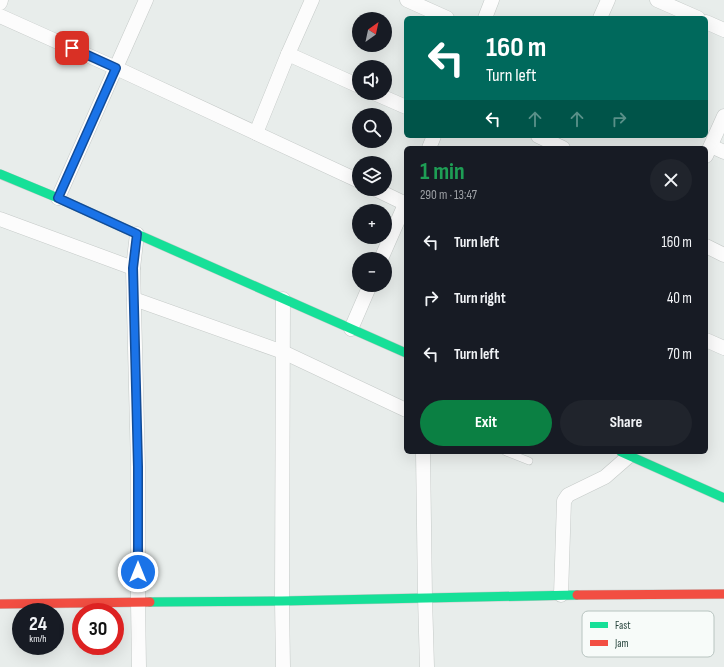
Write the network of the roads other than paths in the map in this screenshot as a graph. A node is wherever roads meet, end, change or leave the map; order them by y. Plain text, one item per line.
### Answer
1 (1, 0) edge
2 (146, 0) edge
3 (408, 0) edge
4 (492, 0) edge
5 (608, 0) edge
6 (657, 0) edge
7 (310, 1) edge
8 (0, 3) edge
9 (0, 16) edge
10 (443, 16) edge
11 (486, 16) edge
12 (601, 16) edge
13 (693, 16) edge
14 (708, 23) edge
15 (724, 30) edge
16 (288, 54) junction
17 (116, 68) junction
18 (352, 83) edge
19 (390, 100) edge
20 (404, 106) edge
21 (724, 116) edge
22 (256, 133) junction
23 (543, 140) edge
24 (559, 146) edge
25 (708, 151) edge
26 (724, 152) edge
27 (0, 174) edge
28 (352, 178) edge
29 (390, 196) edge
30 (58, 198) junction
31 (404, 202) edge
32 (404, 207) edge
33 (0, 219) edge
34 (137, 234) junction
35 (708, 247) edge
36 (384, 252) edge
37 (724, 254) edge
38 (133, 268) junction
39 (367, 292) edge
40 (134, 299) junction
41 (283, 299) junction
42 (351, 329) junction
43 (708, 341) edge
44 (724, 348) edge
45 (283, 352) junction
46 (404, 352) edge
47 (404, 409) edge
48 (423, 454) edge
49 (511, 454) edge
50 (625, 454) edge
51 (529, 461) dead end
52 (724, 498) edge
53 (724, 594) edge
54 (561, 595) junction
55 (425, 597) junction
56 (282, 601) junction
57 (138, 602) junction
58 (0, 604) edge
59 (139, 667) edge
60 (283, 667) edge
61 (427, 667) edge

1 - 8 street
2 - 17 street
3 - 10 street
4 - 11 street
5 - 12 street
6 - 13 street
7 - 16 street
9 - 17 street
14 - 15 street
16 - 18 street
16 - 22 street
17 - 22 street
17 - 30 street
19 - 20 street
21 - 25 street
22 - 28 street
23 - 24 street
25 - 26 street
27 - 30 main road
29 - 31 street
30 - 34 main road
32 - 36 street
33 - 38 street
34 - 38 street
34 - 41 main road
35 - 37 street
38 - 40 street
39 - 42 street
40 - 45 street
40 - 57 street
41 - 42 main road
41 - 45 street
42 - 46 main road
43 - 44 street
45 - 47 street
45 - 56 street
48 - 55 street
49 - 51 lane
50 - 52 main road
50 - 54 street
53 - 54 main road
54 - 55 main road
55 - 56 main road
55 - 61 street
56 - 57 main road
56 - 60 street
57 - 58 main road
57 - 59 street

